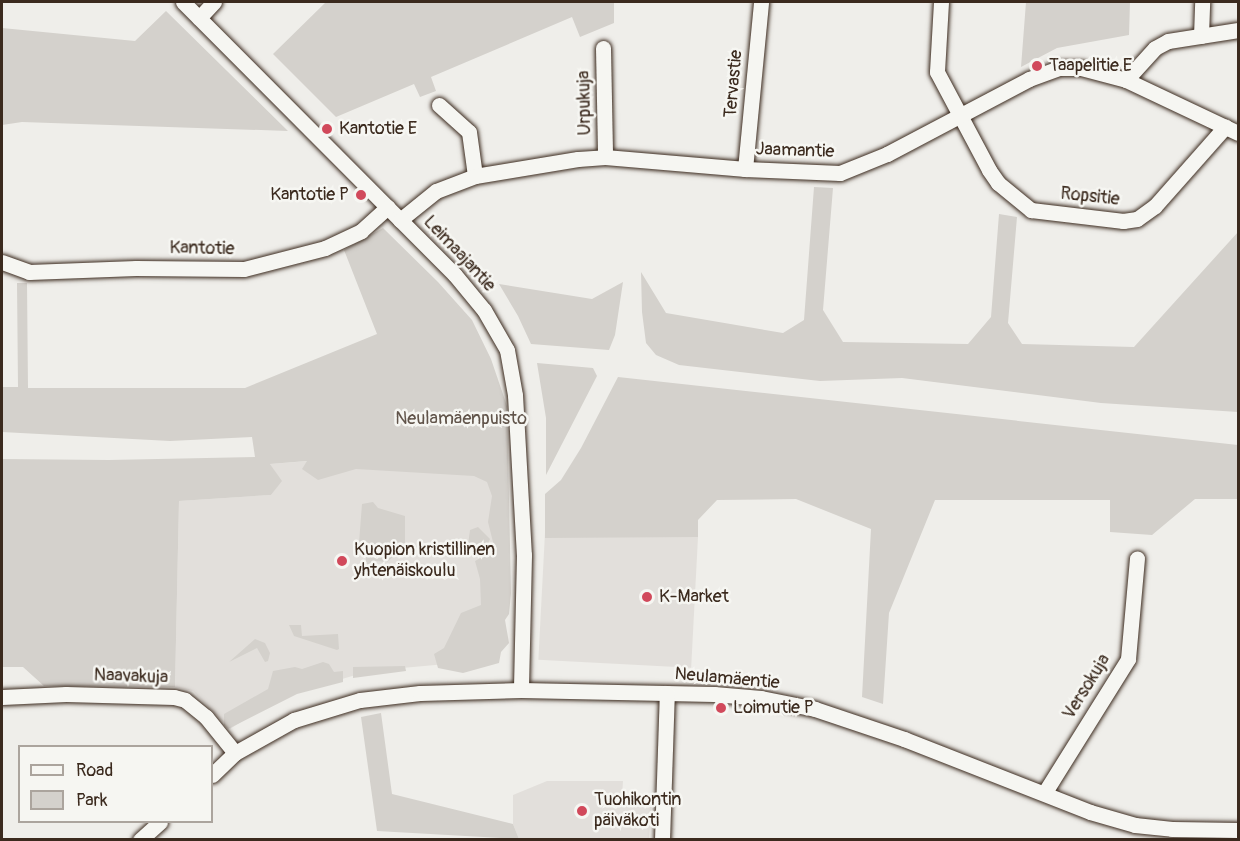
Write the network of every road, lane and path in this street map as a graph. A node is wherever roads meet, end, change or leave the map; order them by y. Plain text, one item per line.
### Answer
1 (183, 2) edge
2 (214, 2) edge
3 (761, 2) edge
4 (941, 2) edge
5 (1202, 2) edge
6 (199, 18) junction
7 (1239, 30) edge
8 (1201, 36) junction
9 (603, 48) dead end
10 (1126, 80) junction
11 (439, 105) dead end
12 (961, 115) junction
13 (1232, 130) edge
14 (605, 157) junction
15 (745, 169) junction
16 (475, 176) junction
17 (388, 207) junction
18 (400, 220) junction
19 (2, 262) edge
20 (1137, 558) dead end
21 (521, 690) junction
22 (667, 693) junction
23 (2, 697) edge
24 (235, 753) junction
25 (213, 774) edge
26 (1045, 792) junction
27 (159, 823) edge
28 (1239, 830) edge
29 (140, 840) edge
30 (662, 840) edge

1 - 6 street, Leimaajantie
2 - 6 street
3 - 15 street, Tervastie
4 - 12 street
5 - 8 street
6 - 17 street, Leimaajantie
7 - 8 street
8 - 10 street
9 - 14 street, Urpukuja
10 - 12 street, Jaamantie
10 - 13 street, Jaamantie
11 - 16 street
12 - 13 street, Ropsitie
12 - 15 street, Jaamantie
14 - 15 street, Jaamantie
14 - 16 street, Jaamantie
16 - 18 street, Jaamantie
17 - 18 street, Leimaajantie
17 - 19 street, Kantotie
18 - 21 street, Leimaajantie
20 - 26 street, Versokuja
21 - 22 street, Neulamäentie
21 - 24 street, Neulamäentie
22 - 26 street, Neulamäentie
22 - 30 street
23 - 24 street, Naavakuja
24 - 25 street, Neulamäentie
26 - 28 street, Neulamäentie
27 - 29 street

